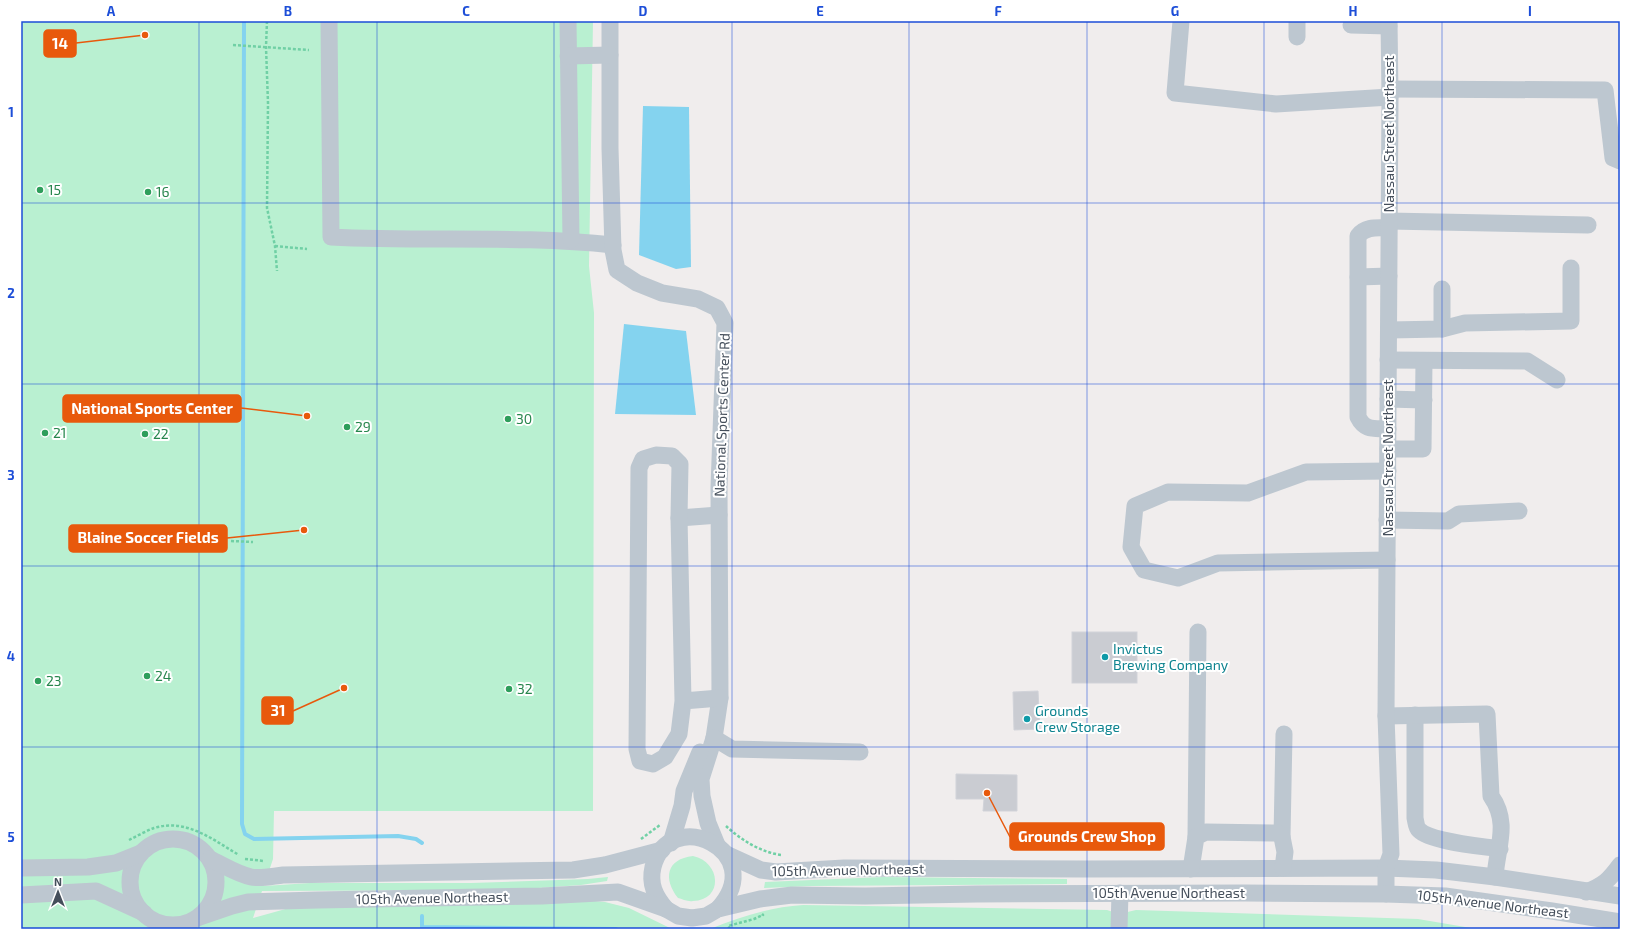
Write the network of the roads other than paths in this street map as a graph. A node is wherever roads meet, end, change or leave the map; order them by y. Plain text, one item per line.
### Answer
1 (329, 21) edge
2 (568, 21) edge
3 (610, 21) edge
4 (1181, 21) edge
5 (1389, 23) edge
6 (1351, 25) dead end
7 (610, 55) junction
8 (568, 56) junction
9 (1390, 93) junction
10 (1620, 161) edge
11 (1389, 225) junction
12 (1588, 225) dead end
13 (571, 240) junction
14 (613, 245) junction
15 (1571, 268) dead end
16 (1389, 276) junction
17 (1358, 277) junction
18 (1442, 289) dead end
19 (1442, 328) junction
20 (1389, 330) junction
21 (1388, 360) junction
22 (1424, 361) junction
23 (1557, 380) dead end
24 (1388, 399) junction
25 (1424, 400) junction
26 (1388, 429) junction
27 (1388, 448) junction
28 (1388, 471) junction
29 (1519, 511) dead end
30 (719, 515) junction
31 (679, 518) junction
32 (1387, 520) junction
33 (1387, 560) junction
34 (1198, 632) dead end
35 (720, 698) junction
36 (683, 701) junction
37 (1415, 715) junction
38 (1386, 716) junction
39 (1284, 734) dead end
40 (714, 738) junction
41 (860, 752) dead end
42 (1196, 837) junction
43 (1282, 837) junction
44 (666, 846) junction
45 (721, 849) junction
46 (1500, 849) junction
47 (141, 853) junction
48 (210, 858) junction
49 (1620, 864) edge
50 (21, 868) edge
51 (1283, 868) junction
52 (1386, 868) junction
53 (1191, 869) junction
54 (1495, 876) junction
55 (1586, 892) junction
56 (1120, 893) junction
57 (1386, 894) junction
58 (21, 895) edge
59 (1620, 896) edge
60 (1620, 904) edge
61 (666, 909) junction
62 (718, 909) junction
63 (1552, 911) junction
64 (149, 920) edge
65 (193, 922) edge
66 (1620, 922) edge
67 (1119, 929) edge

1 - 13 street
2 - 8 street
3 - 7 street, National Sports Center Rd
4 - 9 street
5 - 6 street
5 - 9 street, Nassau Street Northeast
7 - 8 street
7 - 14 street, National Sports Center Rd
8 - 13 street
9 - 10 street
9 - 11 street, Nassau Street Northeast
11 - 12 street
11 - 16 street, Nassau Street Northeast
11 - 17 street
13 - 14 street
14 - 30 street, National Sports Center Rd
15 - 19 street
16 - 17 street
16 - 20 street, Nassau Street Northeast
17 - 26 street
18 - 19 street
19 - 20 street
20 - 21 street, Nassau Street Northeast
21 - 22 street
21 - 24 street, Nassau Street Northeast
22 - 23 street
22 - 25 street
24 - 25 street
24 - 26 street, Nassau Street Northeast
25 - 27 street
26 - 27 street, Nassau Street Northeast
27 - 28 street, Nassau Street Northeast
28 - 32 street, Nassau Street Northeast
28 - 33 street
29 - 32 street
30 - 31 street
30 - 35 street, National Sports Center Rd
31 - 36 street
31 - 36 street
32 - 33 street, Nassau Street Northeast
33 - 38 street, Nassau Street Northeast
34 - 42 street
35 - 36 street
35 - 40 street, National Sports Center Rd
37 - 38 street
37 - 46 street
37 - 46 street
38 - 52 street, Nassau Street Northeast
39 - 43 street
40 - 41 street
40 - 44 street
40 - 45 street, National Sports Center Rd
42 - 43 street
42 - 53 street
43 - 51 street
44 - 45 street, 105th Avenue Northeast
44 - 48 street, 105th Avenue Northeast
44 - 61 street
45 - 53 street, 105th Avenue Northeast
45 - 62 street
46 - 54 street
47 - 48 street, 105th Avenue Northeast
47 - 50 street, 105th Avenue Northeast
47 - 64 street, 105th Avenue Northeast
48 - 65 street
49 - 55 street
51 - 52 street, 105th Avenue Northeast
51 - 53 street, 105th Avenue Northeast
52 - 54 street, 105th Avenue Northeast
52 - 57 street, Nassau Street Northeast
54 - 55 street, 105th Avenue Northeast
55 - 59 street, 105th Avenue Northeast
56 - 57 street, 105th Avenue Northeast
56 - 62 street, 105th Avenue Northeast
56 - 67 street
57 - 63 street, 105th Avenue Northeast
58 - 64 street, 105th Avenue Northeast
60 - 63 street
61 - 62 street, 105th Avenue Northeast
61 - 65 street, 105th Avenue Northeast
63 - 66 street, 105th Avenue Northeast
64 - 65 street, 105th Avenue Northeast

